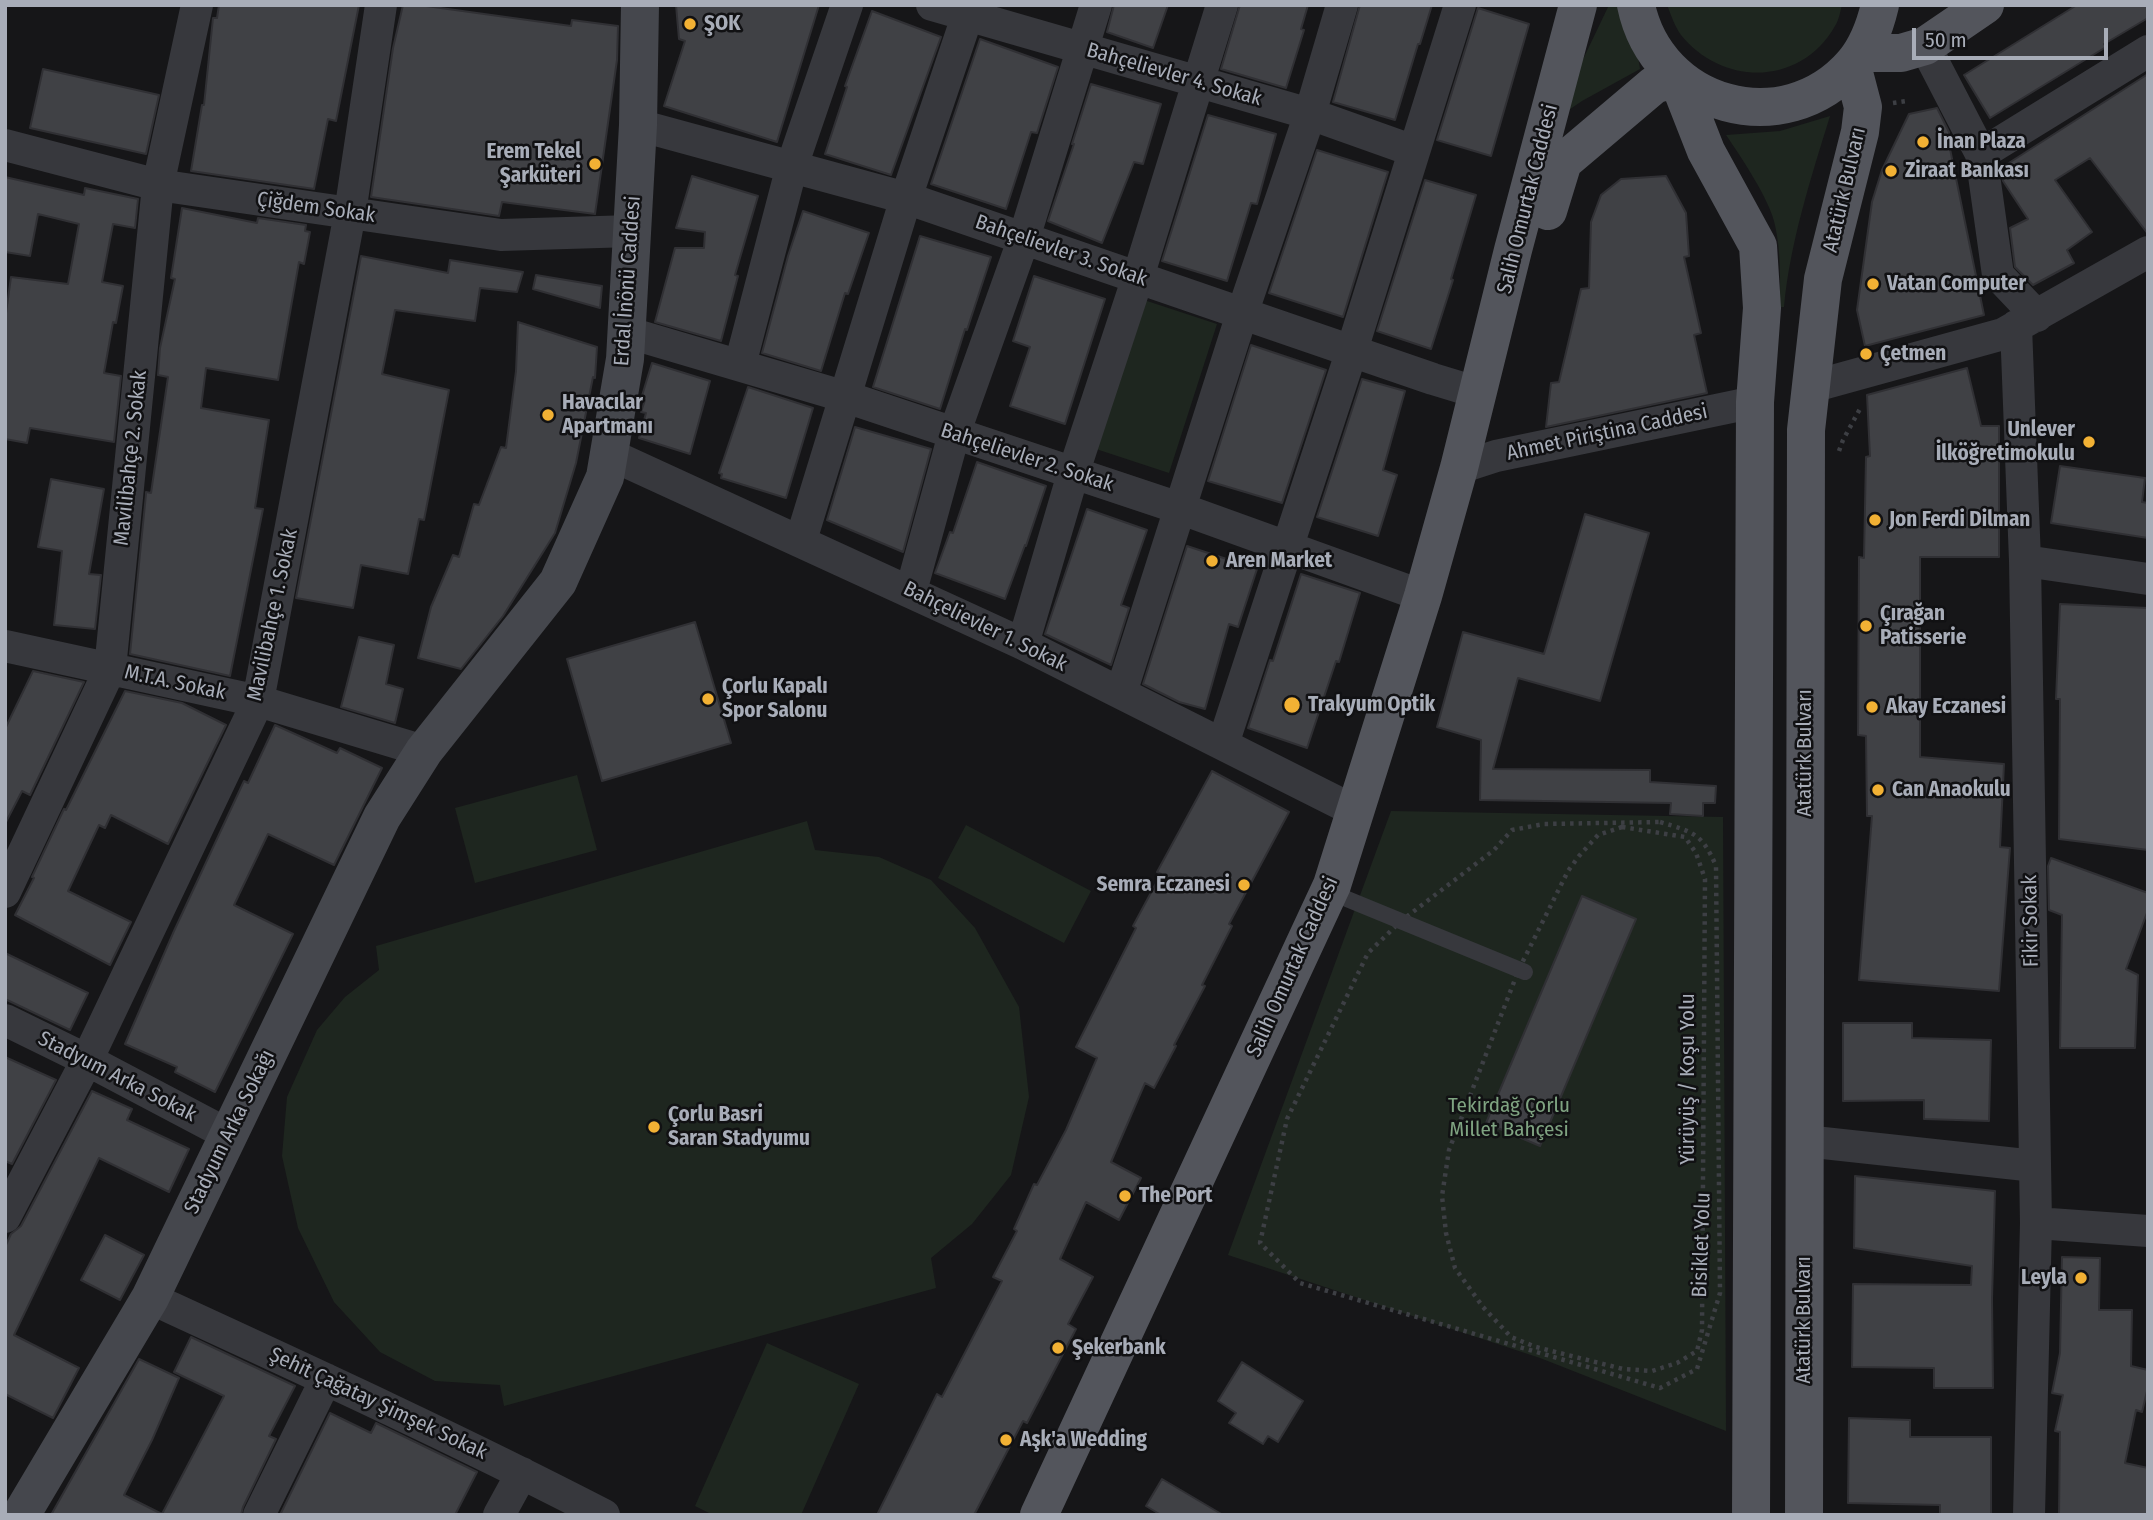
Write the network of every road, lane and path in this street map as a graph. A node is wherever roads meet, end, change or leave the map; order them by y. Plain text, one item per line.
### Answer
1 (197, 5) edge
2 (381, 5) edge
3 (640, 5) edge
4 (846, 5) edge
5 (932, 5) edge
6 (1096, 5) edge
7 (1222, 5) edge
8 (1342, 5) edge
9 (1460, 5) edge
10 (1578, 5) edge
11 (1636, 5) edge
12 (1880, 5) edge
13 (1985, 5) edge
14 (970, 10) edge
15 (1925, 46) junction
16 (1084, 48) junction
17 (2148, 51) edge
18 (1857, 59) junction
19 (1676, 77) junction
20 (1197, 82) junction
21 (1310, 114) junction
22 (638, 125) junction
23 (5, 145) edge
24 (1414, 150) junction
25 (1981, 154) junction
26 (792, 166) junction
27 (158, 186) junction
28 (906, 198) junction
29 (350, 213) junction
30 (632, 231) junction
31 (1024, 238) junction
32 (2148, 252) edge
33 (1138, 278) junction
34 (1242, 314) junction
35 (2019, 325) junction
36 (626, 332) junction
37 (1352, 349) junction
38 (740, 365) junction
39 (1811, 387) junction
40 (1479, 393) junction
41 (846, 397) junction
42 (1755, 402) junction
43 (954, 434) junction
44 (609, 454) junction
45 (1459, 468) junction
46 (1073, 474) junction
47 (1179, 508) junction
48 (801, 540) junction
49 (1287, 547) junction
50 (2025, 561) junction
51 (2148, 579) edge
52 (911, 591) junction
53 (1423, 596) junction
54 (1023, 643) junction
55 (5, 646) edge
56 (110, 669) junction
57 (1121, 693) junction
58 (258, 701) junction
59 (1223, 744) junction
60 (424, 751) junction
61 (1355, 811) junction
62 (5, 892) edge
63 (1347, 899) dead end
64 (1401, 921) junction
65 (1522, 971) junction
66 (5, 1020) edge
67 (87, 1060) junction
68 (229, 1135) junction
69 (1805, 1141) junction
70 (2035, 1166) junction
71 (5, 1217) edge
72 (2036, 1223) junction
73 (2148, 1231) edge
74 (150, 1298) junction
75 (327, 1379) junction
76 (522, 1473) junction
77 (21, 1506) edge
78 (259, 1515) edge
79 (499, 1515) edge
80 (604, 1515) edge
81 (1039, 1515) edge
82 (1751, 1515) edge
83 (1804, 1515) edge
84 (2029, 1515) edge

1 - 27 street, Mavilibahçe 2. Sokak
2 - 29 street, Mavilibahçe 1. Sokak
3 - 22 main road, Erdal İnönü Caddesi
4 - 26 street
5 - 14 street, Bahçelievler 4. Sokak
6 - 16 street
7 - 20 street
8 - 21 street
9 - 24 street
10 - 40 main road, Salih Omurtak Caddesi
11 - 19 main road
12 - 18 main road
13 - 15 main road
14 - 16 street, Bahçelievler 4. Sokak
14 - 28 street
15 - 18 main road
15 - 25 street, Fikir Sokak
16 - 20 street, Bahçelievler 4. Sokak
16 - 31 street
17 - 25 street
18 - 19 main road
18 - 39 main road, Atatürk Bulvarı
19 - 40 main road, Salih Omurtak Caddesi
19 - 42 main road
20 - 21 street, Bahçelievler 4. Sokak
20 - 33 street
21 - 24 street, Bahçelievler 4. Sokak
21 - 34 street
22 - 26 street, Bahçelievler 3. Sokak
22 - 30 main road, Erdal İnönü Caddesi
23 - 27 street, Çiğdem Sokak
24 - 37 street
25 - 35 street, Fikir Sokak
26 - 28 street, Bahçelievler 3. Sokak
26 - 38 street
27 - 29 street, Çiğdem Sokak
27 - 56 street, Mavilibahçe 2. Sokak
28 - 31 street, Bahçelievler 3. Sokak
28 - 41 street
29 - 30 street, Çiğdem Sokak
29 - 58 street, Mavilibahçe 1. Sokak
30 - 36 main road, Erdal İnönü Caddesi
31 - 33 street, Bahçelievler 3. Sokak
31 - 43 street
32 - 35 street
33 - 34 street, Bahçelievler 3. Sokak
33 - 46 street
34 - 37 street, Bahçelievler 3. Sokak
34 - 47 street
35 - 39 street
35 - 50 street, Fikir Sokak
36 - 38 street, Bahçelievler 2. Sokak
36 - 44 main road, Erdal İnönü Caddesi
37 - 40 street, Bahçelievler 3. Sokak
37 - 49 street
38 - 41 street, Bahçelievler 2. Sokak
39 - 69 main road, Atatürk Bulvarı
40 - 45 main road, Salih Omurtak Caddesi
41 - 43 street, Bahçelievler 2. Sokak
41 - 48 street
42 - 45 street, Ahmet Piriştina Caddesi
42 - 82 main road
43 - 46 street, Bahçelievler 2. Sokak
43 - 52 street
44 - 48 street, Bahçelievler 1. Sokak
44 - 60 main road, Erdal İnönü Caddesi
45 - 53 main road, Salih Omurtak Caddesi
46 - 47 street, Bahçelievler 2. Sokak
46 - 54 street
47 - 49 street, Bahçelievler 2. Sokak
47 - 57 street
48 - 52 street, Bahçelievler 1. Sokak
49 - 53 street, Bahçelievler 2. Sokak
49 - 59 street
50 - 51 street
50 - 70 street, Fikir Sokak
52 - 54 street, Bahçelievler 1. Sokak
53 - 61 main road, Salih Omurtak Caddesi
54 - 57 street, Bahçelievler 1. Sokak
55 - 56 street, M.T.A. Sokak
56 - 58 street, M.T.A. Sokak
56 - 62 street, Mavilibahçe 2. Sokak
57 - 59 street, Bahçelievler 1. Sokak
58 - 60 street, M.T.A. Sokak
58 - 67 street, Mavilibahçe 1. Sokak
59 - 61 street, Bahçelievler 1. Sokak
60 - 68 main road, Stadyum Arka Sokağı
61 - 81 main road, Salih Omurtak Caddesi
63 - 64 lane
64 - 64 path, Bisiklet Yolu
64 - 65 lane
65 - 65 path, Yürüyüş / Koşu Yolu
66 - 67 street, Stadyum Arka Sokak
67 - 68 street, Stadyum Arka Sokak
67 - 71 street, Mavilibahçe 1. Sokak
68 - 74 main road, Stadyum Arka Sokağı
69 - 70 street
69 - 83 main road, Atatürk Bulvarı
70 - 72 street, Fikir Sokak
72 - 73 street
72 - 84 street, Fikir Sokak
74 - 75 street, Şehit Çağatay Şimşek Sokak
74 - 77 main road, Stadyum Arka Sokağı
75 - 76 street, Şehit Çağatay Şimşek Sokak
75 - 78 street
76 - 79 street
76 - 80 street, Şehit Çağatay Şimşek Sokak

